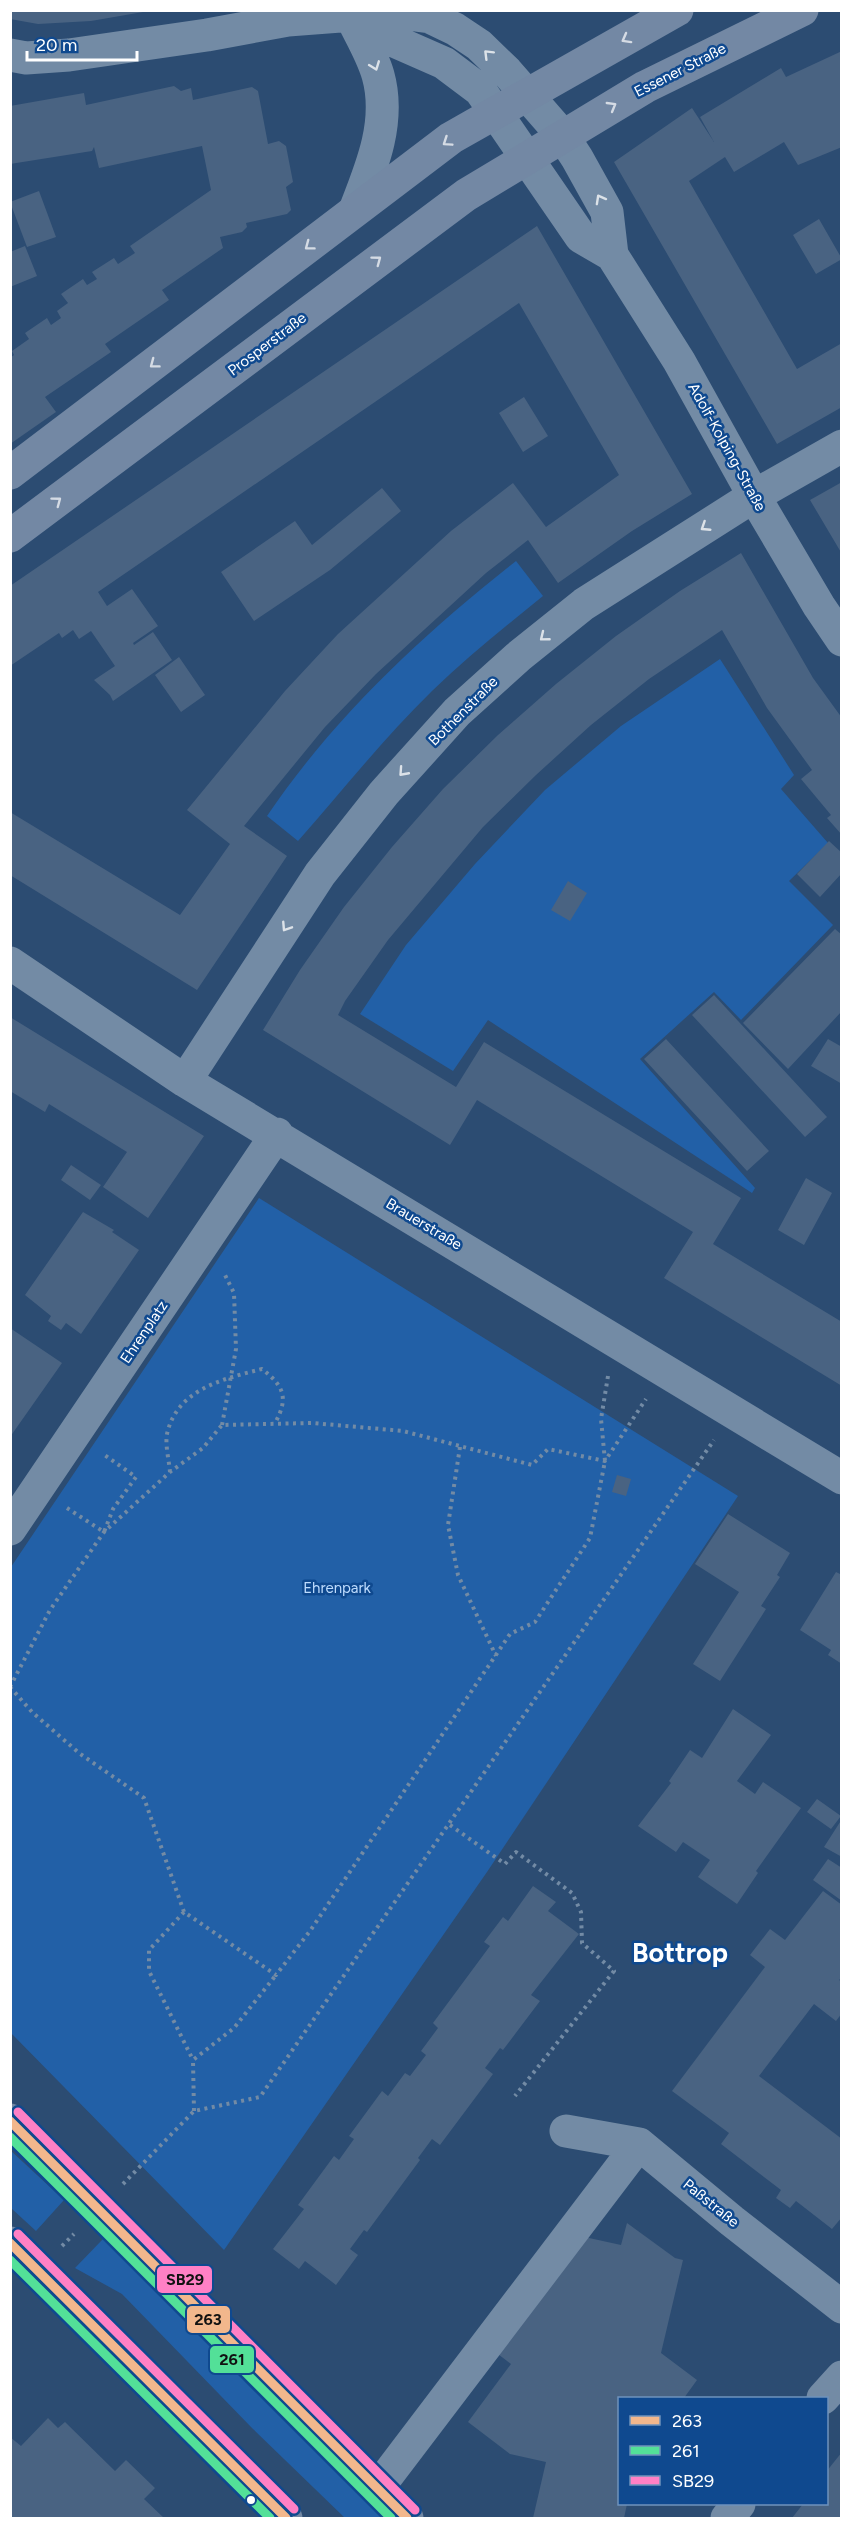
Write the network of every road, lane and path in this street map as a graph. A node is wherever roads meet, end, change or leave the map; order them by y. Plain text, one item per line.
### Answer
1 (677, 10) edge
2 (802, 10) edge
3 (353, 12) edge
4 (10, 55) edge
5 (528, 97) junction
6 (498, 113) junction
7 (562, 135) junction
8 (528, 157) junction
9 (355, 210) junction
10 (612, 255) junction
11 (842, 446) edge
12 (10, 473) edge
13 (754, 496) junction
14 (10, 536) edge
15 (842, 640) edge
16 (10, 963) edge
17 (185, 1081) junction
18 (277, 1134) junction
19 (198, 1253) junction
20 (613, 1339) junction
21 (665, 1371) junction
22 (231, 1377) junction
23 (734, 1413) junction
24 (275, 1423) junction
25 (222, 1425) junction
26 (76, 1434) junction
27 (460, 1447) junction
28 (605, 1461) junction
29 (170, 1472) junction
30 (842, 1478) edge
31 (85, 1520) dead end
32 (10, 1529) edge
33 (104, 1532) junction
34 (496, 1656) junction
35 (11, 1687) edge
36 (450, 1825) junction
37 (184, 1912) junction
38 (276, 1975) junction
39 (193, 2060) junction
40 (515, 2096) dead end
41 (194, 2111) junction
42 (10, 2120) edge
43 (566, 2131) dead end
44 (639, 2144) junction
45 (98, 2209) junction
46 (10, 2243) edge
47 (39, 2271) junction
48 (842, 2307) edge
49 (842, 2377) edge
50 (824, 2397) edge
51 (377, 2489) junction
52 (738, 2505) edge
53 (286, 2518) edge
54 (407, 2518) edge
55 (727, 2518) edge

1 -> 5 main road
7 -> 2 main road, Essener Straße
3 - 4 street
5 -> 3 street
3 - 6 street
3 -> 9 street
5 - 6 main road
5 - 7 street
6 - 8 street
6 -> 9 main road
7 - 8 main road, Essener Straße
10 -> 7 street, Adolf-Kolping-Straße
8 - 10 street, Adolf-Kolping-Straße
14 -> 8 main road, Prosperstraße
9 -> 12 main road
10 - 13 street, Adolf-Kolping-Straße
11 - 13 street, Bothenstraße
13 - 15 street, Adolf-Kolping-Straße
13 -> 17 street, Bothenstraße
16 - 17 street, Brauerstraße
17 - 18 street, Brauerstraße
18 - 19 street, Ehrenplatz
18 - 20 street, Brauerstraße
19 - 22 path
19 - 26 street, Ehrenplatz
20 - 21 street, Brauerstraße
20 - 28 path
21 - 23 street, Brauerstraße
21 - 28 path
22 - 24 path
22 - 25 path
22 - 29 path
23 - 30 street, Brauerstraße
23 - 36 path
24 - 25 path
24 - 27 path
25 - 29 path
26 - 32 street, Ehrenplatz
26 - 33 path
27 - 28 path
27 - 34 path
28 - 34 path
29 - 33 path
31 - 33 path
33 - 35 path
34 - 38 path
35 - 37 path
36 - 40 path
36 - 41 path
37 - 38 path
37 - 39 path
38 - 39 path
39 - 41 path
41 - 45 path
42 - 45 main road
43 - 44 street, Paßstraße
44 - 48 street, Paßstraße
44 - 51 street
45 - 47 path
45 - 51 main road
46 - 47 main road
47 - 53 main road
49 - 50 street
51 - 54 main road
52 - 55 street

